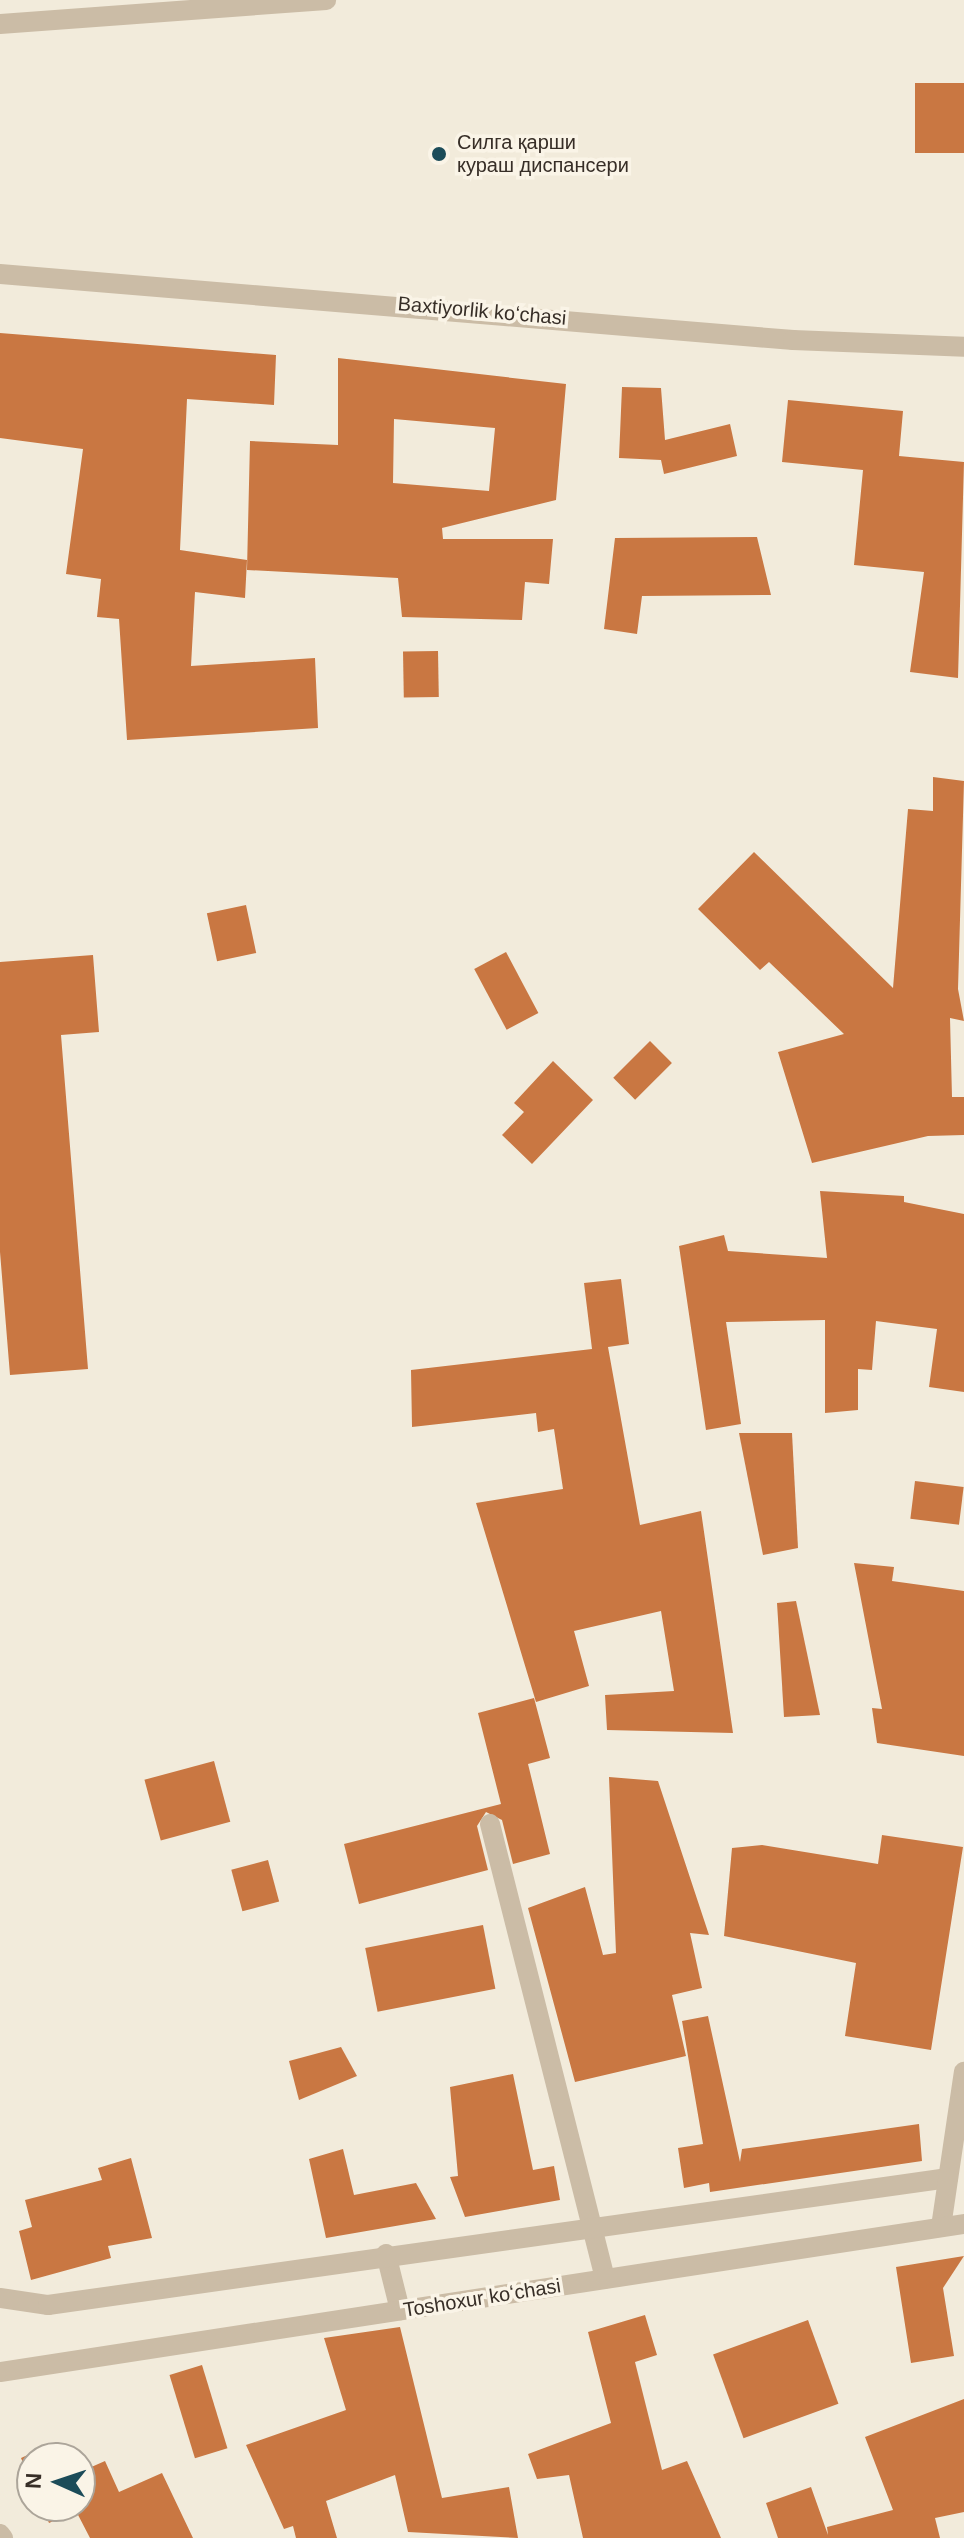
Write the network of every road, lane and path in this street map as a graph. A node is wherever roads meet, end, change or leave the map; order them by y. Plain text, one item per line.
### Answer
1 (326, 0) edge
2 (0, 24) edge
3 (0, 274) edge
4 (964, 347) edge
5 (490, 1824) dead end
6 (964, 2072) edge
7 (948, 2178) junction
8 (590, 2224) junction
9 (964, 2224) edge
10 (941, 2227) junction
11 (386, 2254) junction
12 (605, 2279) junction
13 (0, 2298) edge
14 (400, 2310) junction
15 (0, 2372) edge

1 - 2 street
3 - 4 street, Baxtiyorlik koʻchasi
5 - 8 street
6 - 7 street
7 - 8 street
7 - 10 street
8 - 11 street
8 - 12 street
9 - 10 street, Toshoxur koʻchasi
10 - 12 street, Toshoxur koʻchasi
11 - 13 street
11 - 14 street
12 - 14 street, Toshoxur koʻchasi
14 - 15 street, Toshoxur koʻchasi

